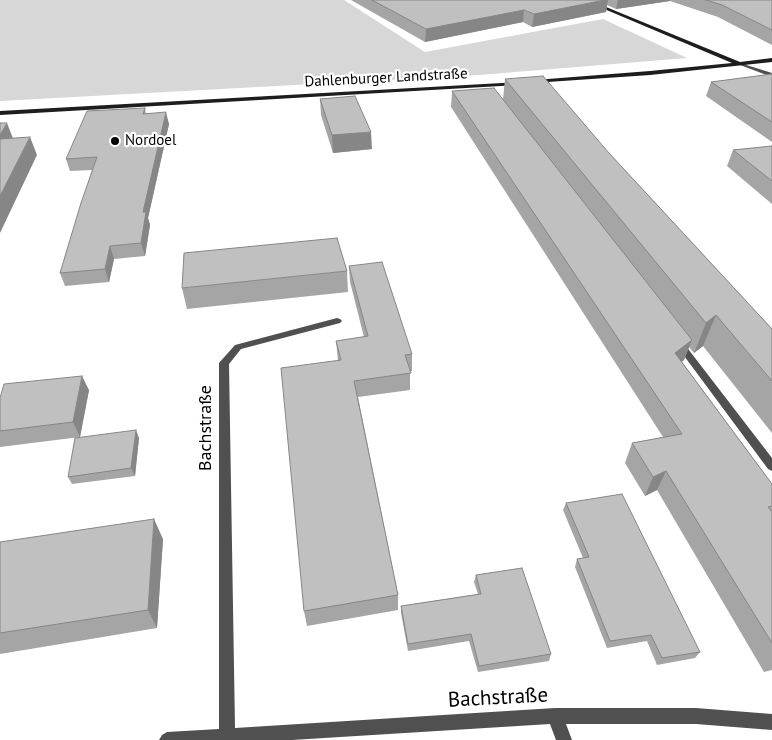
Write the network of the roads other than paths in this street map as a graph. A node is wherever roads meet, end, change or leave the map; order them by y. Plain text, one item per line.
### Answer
1 (585, 0) edge
2 (772, 60) edge
3 (742, 64) junction
4 (772, 75) edge
5 (482, 85) junction
6 (489, 94) edge
7 (0, 113) edge
8 (337, 321) dead end
9 (674, 336) edge
10 (772, 466) edge
11 (555, 716) junction
12 (772, 722) edge
13 (227, 736) junction
14 (166, 740) edge
15 (564, 740) edge

1 - 3 main road
2 - 3 main road, Dahlenburger Landstraße
3 - 4 street
3 - 5 main road, Dahlenburger Landstraße
5 - 6 street
5 - 7 main road, Dahlenburger Landstraße
8 - 13 street, Bachstraße
9 - 10 street
11 - 12 street, Bachstraße
11 - 13 street, Bachstraße
11 - 15 street
13 - 14 street, Bachstraße

